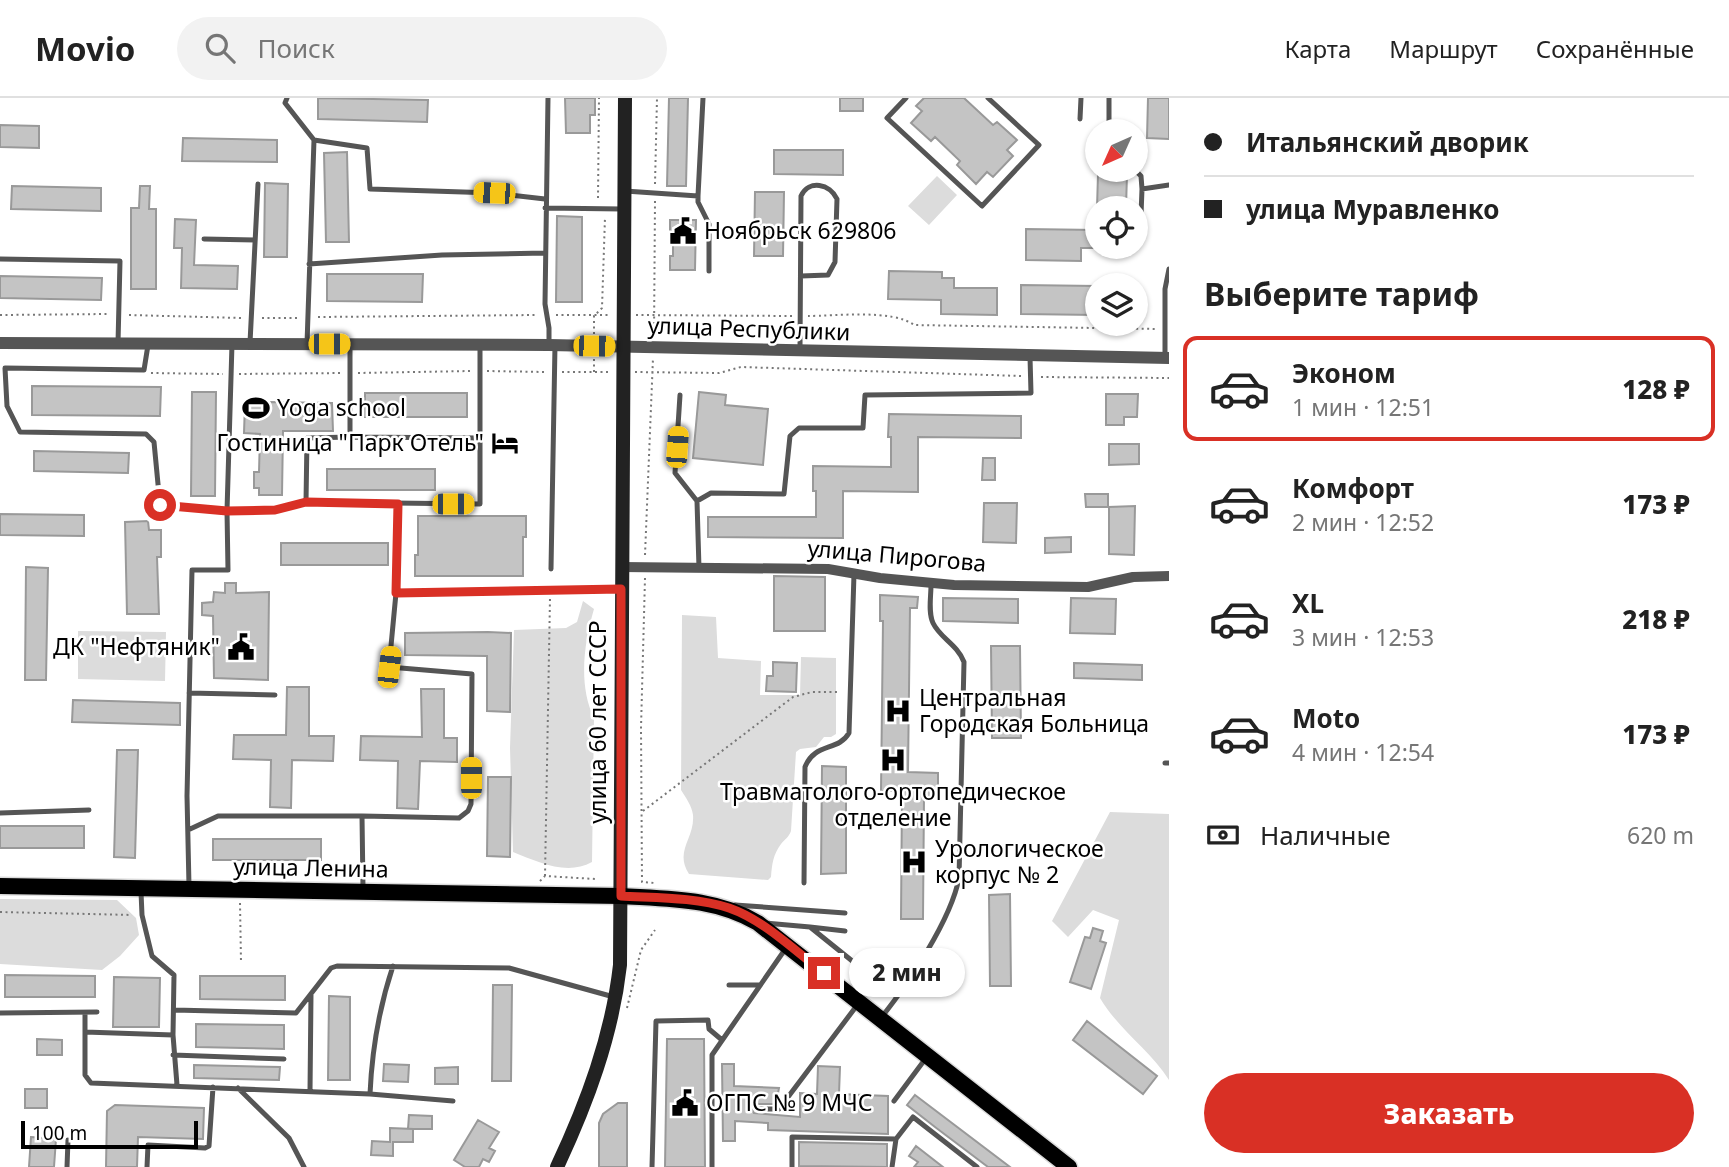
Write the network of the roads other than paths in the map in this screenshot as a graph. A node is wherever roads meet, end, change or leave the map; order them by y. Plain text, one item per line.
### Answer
1 (287, 98) edge
2 (548, 98) edge
3 (625, 98) edge
4 (703, 98) edge
5 (906, 98) edge
6 (988, 98) edge
7 (1081, 98) edge
8 (1109, 98) edge
9 (1080, 119) dead end
10 (1109, 119) edge
11 (314, 140) junction
12 (1141, 182) edge
13 (258, 184) dead end
14 (1169, 185) edge
15 (1142, 189) junction
16 (625, 191) junction
17 (698, 196) junction
18 (1142, 196) edge
19 (545, 200) junction
20 (545, 208) junction
21 (625, 209) junction
22 (204, 239) dead end
23 (255, 240) junction
24 (545, 253) junction
25 (0, 259) edge
26 (309, 264) junction
27 (1169, 269) edge
28 (709, 271) dead end
29 (801, 276) junction
30 (1167, 330) edge
31 (0, 343) edge
32 (118, 343) junction
33 (148, 343) junction
34 (250, 343) junction
35 (232, 344) junction
36 (307, 344) junction
37 (350, 344) junction
38 (480, 345) junction
39 (552, 345) junction
40 (623, 346) junction
41 (800, 352) junction
42 (1030, 357) junction
43 (1167, 358) edge
44 (681, 395) dead end
45 (349, 437) junction
46 (480, 438) junction
47 (697, 501) junction
48 (306, 502) junction
49 (398, 504) junction
50 (227, 511) junction
51 (621, 567) junction
52 (699, 568) junction
53 (551, 569) dead end
54 (854, 573) junction
55 (1169, 576) edge
56 (931, 584) junction
57 (621, 589) junction
58 (396, 593) junction
59 (189, 692) junction
60 (275, 695) dead end
61 (89, 810) dead end
62 (0, 813) edge
63 (362, 816) junction
64 (188, 830) junction
65 (804, 883) dead end
66 (0, 886) edge
67 (141, 889) junction
68 (189, 889) junction
69 (363, 891) junction
70 (621, 896) junction
71 (711, 903) junction
72 (845, 913) dead end
73 (758, 923) junction
74 (810, 927) junction
75 (845, 931) dead end
76 (788, 945) junction
77 (393, 966) junction
78 (729, 985) dead end
79 (761, 985) junction
80 (311, 994) junction
81 (617, 997) junction
82 (897, 998) junction
83 (859, 1001) junction
84 (174, 1010) junction
85 (97, 1012) dead end
86 (0, 1013) edge
87 (85, 1013) junction
88 (881, 1018) junction
89 (85, 1032) junction
90 (173, 1035) junction
91 (722, 1041) junction
92 (173, 1055) junction
93 (928, 1055) junction
94 (284, 1059) dead end
95 (177, 1085) junction
96 (213, 1087) junction
97 (238, 1088) junction
98 (310, 1092) junction
99 (370, 1094) junction
100 (453, 1101) dead end
101 (894, 1101) dead end
102 (757, 1109) dead end
103 (896, 1139) junction
104 (68, 1140) dead end
105 (1067, 1166) edge
106 (67, 1167) edge
107 (147, 1167) edge
108 (304, 1167) edge
109 (557, 1167) edge
110 (652, 1167) edge
111 (712, 1167) edge
112 (792, 1167) edge
113 (892, 1167) edge
114 (976, 1167) edge

1 - 11 lane
2 - 19 lane
3 - 16 main road, улица 60 лет СССР
4 - 17 lane
5 - 6 lane
7 - 9 lane
8 - 10 lane
11 - 19 lane
11 - 26 lane
12 - 15 lane
13 - 23 lane
14 - 15 lane
15 - 18 lane
16 - 17 lane
16 - 21 main road, улица 60 лет СССР
17 - 28 lane
19 - 20 lane
20 - 21 lane
20 - 24 lane
21 - 40 main road, улица 60 лет СССР
22 - 23 lane
23 - 34 lane
24 - 26 lane
24 - 39 lane
25 - 32 lane
26 - 36 lane
27 - 30 lane
29 - 29 lane
29 - 41 lane
30 - 43 lane
31 - 32 street, улица Республики
32 - 33 street, улица Республики
33 - 35 street, улица Республики
33 - 50 lane
34 - 35 street, улица Республики
34 - 36 street, улица Республики
35 - 50 lane
36 - 37 street, улица Республики
37 - 38 street, улица Республики
37 - 45 lane
38 - 39 street, улица Республики
38 - 46 lane
39 - 40 street, улица Республики
39 - 53 lane
40 - 41 street, улица Республики
40 - 51 main road, улица 60 лет СССР
41 - 42 street, улица Республики
42 - 43 street, улица Республики
42 - 47 lane
44 - 47 lane
45 - 46 lane
45 - 48 lane
46 - 49 lane
47 - 52 lane
48 - 49 lane
48 - 50 lane
49 - 58 lane
50 - 59 lane
51 - 52 street, улица Пирогова
51 - 57 main road, улица 60 лет СССР
52 - 54 street, улица Пирогова
54 - 56 street, улица Пирогова
54 - 65 lane
55 - 56 street, улица Пирогова
56 - 82 lane
57 - 58 lane
57 - 70 main road, улица 60 лет СССР
58 - 63 lane
59 - 60 lane
59 - 64 lane
61 - 62 lane
63 - 64 lane
63 - 69 lane
64 - 68 lane
66 - 67 main road, улица Ленина
67 - 68 main road, улица Ленина
67 - 84 lane
68 - 69 main road, улица Ленина
69 - 70 main road, улица Ленина
70 - 71 main road, улица Ленина
70 - 81 main road, улица 60 лет СССР
71 - 72 lane
71 - 73 main road, улица Ленина
73 - 74 lane
73 - 76 main road, улица Ленина
74 - 75 lane
74 - 82 lane
76 - 79 lane
76 - 83 main road, улица Ленина
77 - 80 lane
77 - 81 lane
77 - 99 lane
78 - 79 lane
79 - 91 lane
80 - 84 lane
80 - 98 lane
81 - 109 main road, улица 60 лет СССР
82 - 88 lane
83 - 88 main road, улица Ленина
83 - 102 lane
84 - 90 lane
85 - 87 lane
86 - 87 lane
87 - 89 lane
88 - 93 main road, улица Ленина
89 - 90 lane
89 - 95 lane
90 - 92 lane
91 - 110 lane
91 - 111 lane
92 - 94 lane
92 - 95 lane
93 - 101 lane
93 - 105 main road, улица Ленина
95 - 96 lane
96 - 97 lane
96 - 107 lane
97 - 98 lane
97 - 108 lane
98 - 99 lane
99 - 100 lane
103 - 112 lane
103 - 113 lane
103 - 114 lane
104 - 106 lane

